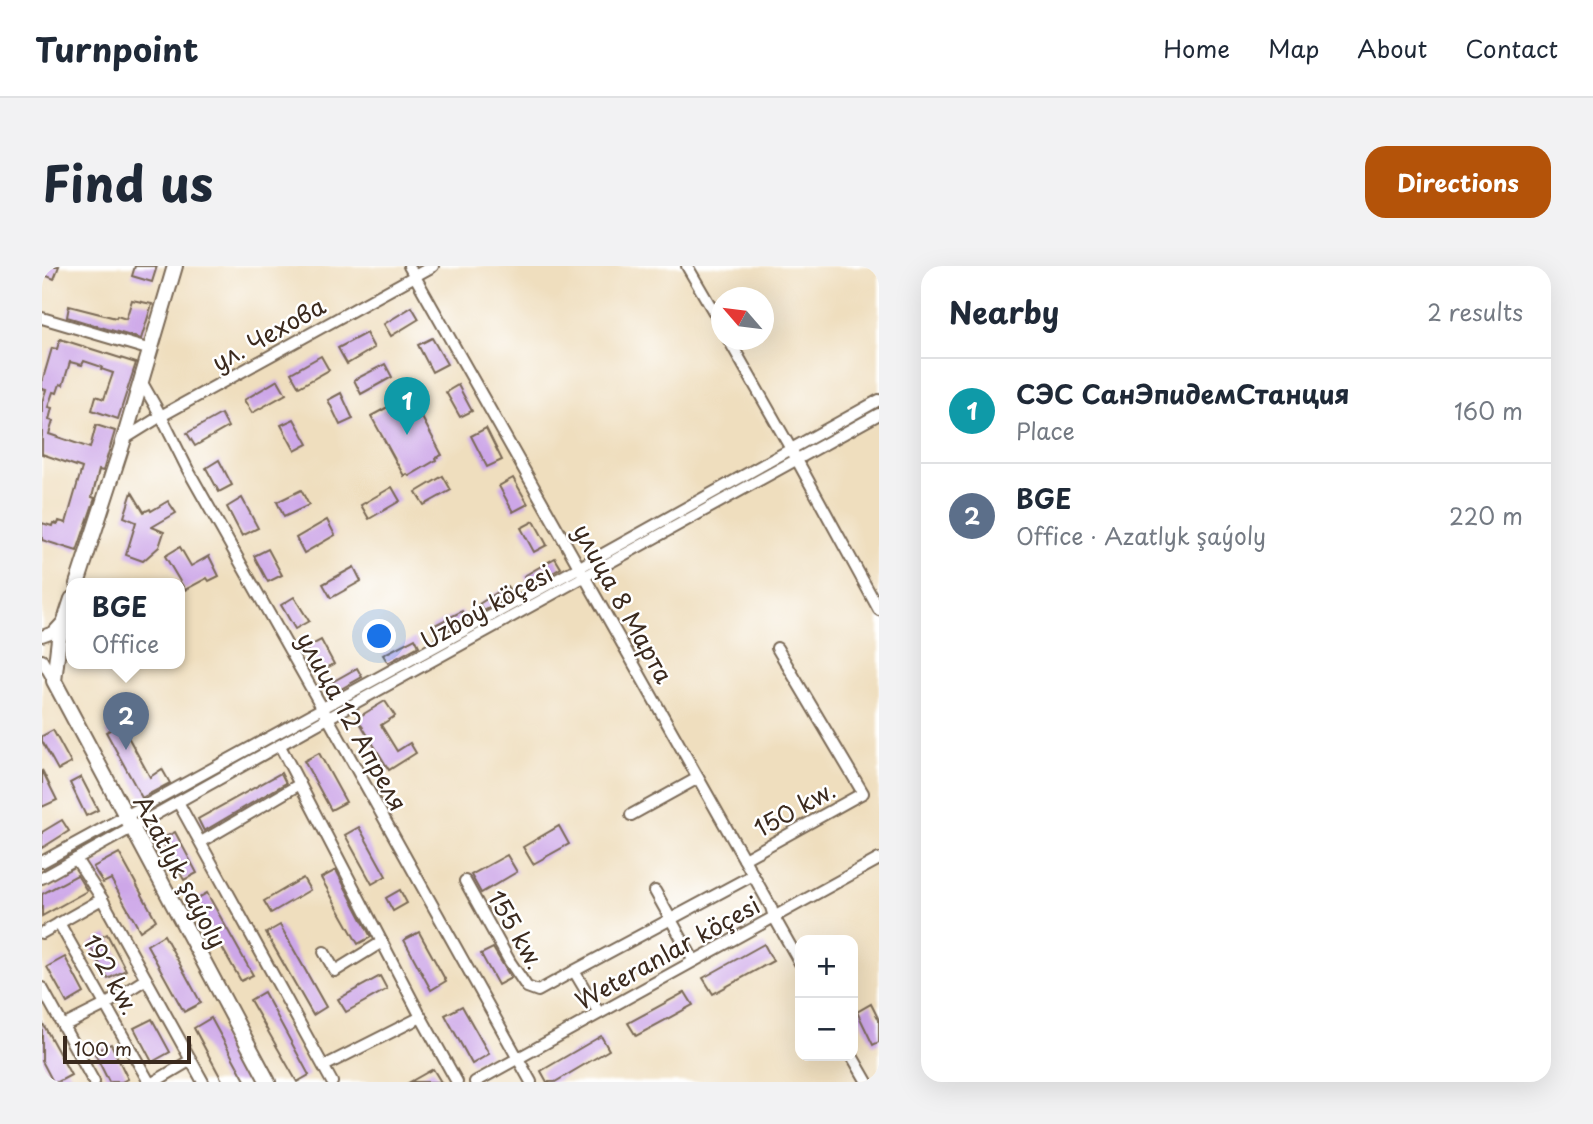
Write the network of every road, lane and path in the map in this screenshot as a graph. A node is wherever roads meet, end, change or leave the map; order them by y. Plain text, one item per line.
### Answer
1 (175, 266) edge
2 (433, 266) edge
3 (687, 266) edge
4 (412, 271) edge
5 (711, 307) edge
6 (42, 318) edge
7 (150, 350) junction
8 (735, 350) edge
9 (141, 381) junction
10 (879, 400) edge
11 (879, 414) edge
12 (161, 416) junction
13 (124, 439) junction
14 (794, 454) junction
15 (582, 571) junction
16 (79, 578) edge
17 (879, 610) edge
18 (66, 616) edge
19 (65, 619) junction
20 (42, 636) edge
21 (777, 648) dead end
22 (42, 660) edge
23 (54, 681) junction
24 (325, 713) junction
25 (280, 746) junction
26 (698, 778) junction
27 (300, 783) junction
28 (178, 802) junction
29 (631, 815) dead end
30 (130, 822) junction
31 (201, 842) junction
32 (76, 859) junction
33 (744, 859) junction
34 (879, 859) edge
35 (42, 862) edge
36 (753, 875) junction
37 (42, 878) edge
38 (466, 881) dead end
39 (655, 891) dead end
40 (102, 899) junction
41 (775, 917) junction
42 (670, 919) junction
43 (60, 923) junction
44 (42, 933) edge
45 (382, 942) junction
46 (324, 952) dead end
47 (795, 954) edge
48 (694, 961) junction
49 (575, 971) junction
50 (146, 979) junction
51 (42, 988) edge
52 (105, 1005) junction
53 (599, 1013) junction
54 (421, 1017) junction
55 (63, 1026) junction
56 (517, 1058) junction
57 (191, 1060) junction
58 (855, 1061) edge
59 (324, 1066) junction
60 (94, 1082) edge
61 (151, 1082) edge
62 (203, 1082) edge
63 (268, 1082) edge
64 (332, 1082) edge
65 (457, 1082) edge
66 (475, 1082) edge
67 (531, 1082) edge
68 (867, 1082) edge

1 - 7 main road
2 - 4 street, ул. Чехова
3 - 5 street
4 - 12 street, ул. Чехова
4 - 15 street, улица 8 Марта
6 - 7 street
7 - 9 main road
8 - 14 street
9 - 12 street, улица 12 Апреля
9 - 13 main road
10 - 14 street, Uzboý köçesi
11 - 14 street, Uzboý köçesi
12 - 13 street, ул. Чехова
12 - 24 street, улица 12 Апреля
13 - 16 main road
14 - 15 street, Uzboý köçesi
14 - 17 street
15 - 24 street, Uzboý köçesi
15 - 26 street, улица 8 Марта
18 - 19 main road
19 - 20 street
19 - 23 main road
21 - 33 street, 150 kw.
22 - 23 street
23 - 30 main road, Azatlyk şaýoly
24 - 25 street, Uzboý köçesi
24 - 30 street, Uzboý köçesi
24 - 56 street, улица 12 Апреля
25 - 27 street
25 - 28 street, Uzboý köçesi
26 - 29 street
26 - 33 street, улица 8 Марта
27 - 31 street
27 - 45 street
28 - 30 street, Uzboý köçesi
28 - 31 street
30 - 32 street, Uzboý köçesi
30 - 35 street, Uzboý köçesi
30 - 63 main road, Azatlyk şaýoly
31 - 59 street
32 - 37 street, Uzboý köçesi
32 - 40 street
33 - 36 street, улица 8 Марта
34 - 41 street, Weteranlar köçesi
36 - 41 street, улица 8 Марта
36 - 42 street, 155 kw.
38 - 49 street, 155 kw.
39 - 42 street
40 - 43 street
40 - 50 street
41 - 47 street, улица 8 Марта
41 - 48 street, Weteranlar köçesi
42 - 48 street
42 - 49 street, 155 kw.
43 - 44 street
43 - 52 street, 192 kw.
45 - 46 street
45 - 54 street
48 - 53 street, Weteranlar köçesi
49 - 53 street
50 - 52 street
50 - 57 street
51 - 55 street
52 - 55 street
52 - 61 street, 192 kw.
53 - 56 street, Weteranlar köçesi
54 - 59 street
54 - 65 street
55 - 60 street
56 - 66 street, Weteranlar köçesi
56 - 67 street, улица 12 Апреля
57 - 61 street
57 - 62 street
58 - 68 street
59 - 64 street

